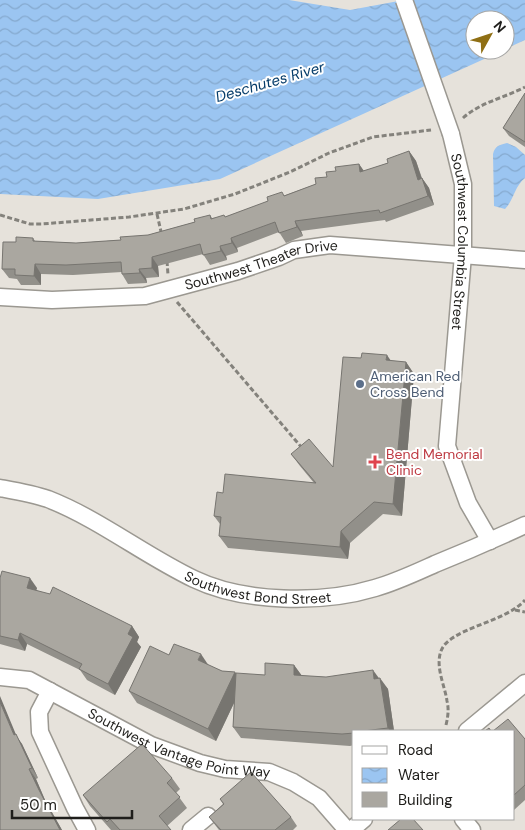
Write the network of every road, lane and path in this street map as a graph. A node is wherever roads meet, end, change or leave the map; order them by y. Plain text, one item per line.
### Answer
1 (404, 0) edge
2 (525, 87) edge
3 (463, 118) dead end
4 (431, 130) dead end
5 (157, 214) junction
6 (0, 215) edge
7 (163, 243) edge
8 (165, 252) edge
9 (463, 256) junction
10 (525, 260) edge
11 (166, 290) junction
12 (0, 297) edge
13 (306, 452) edge
14 (0, 488) edge
15 (525, 525) edge
16 (490, 541) junction
17 (525, 600) edge
18 (515, 610) junction
19 (525, 612) edge
20 (0, 677) edge
21 (525, 683) edge
22 (50, 691) junction
23 (446, 724) dead end
24 (468, 730) edge
25 (363, 820) edge
26 (464, 820) edge
27 (87, 830) edge
28 (349, 830) edge
29 (472, 830) edge

1 - 9 street, Southwest Columbia Street, bridge
2 - 3 path
4 - 5 path
5 - 6 path
5 - 7 path
8 - 11 path
9 - 10 street, Southwest Theater Drive
9 - 11 street, Southwest Theater Drive
9 - 16 street, Southwest Columbia Street
11 - 12 street, Southwest Theater Drive
11 - 13 path
14 - 16 street, Southwest Bond Street
15 - 16 street, Southwest Bond Street
17 - 18 path
18 - 19 path
18 - 23 path
20 - 22 street, Southwest Vantage Point Way
21 - 24 street
22 - 27 street
22 - 28 street, Southwest Vantage Point Way
25 - 28 street
26 - 29 street

